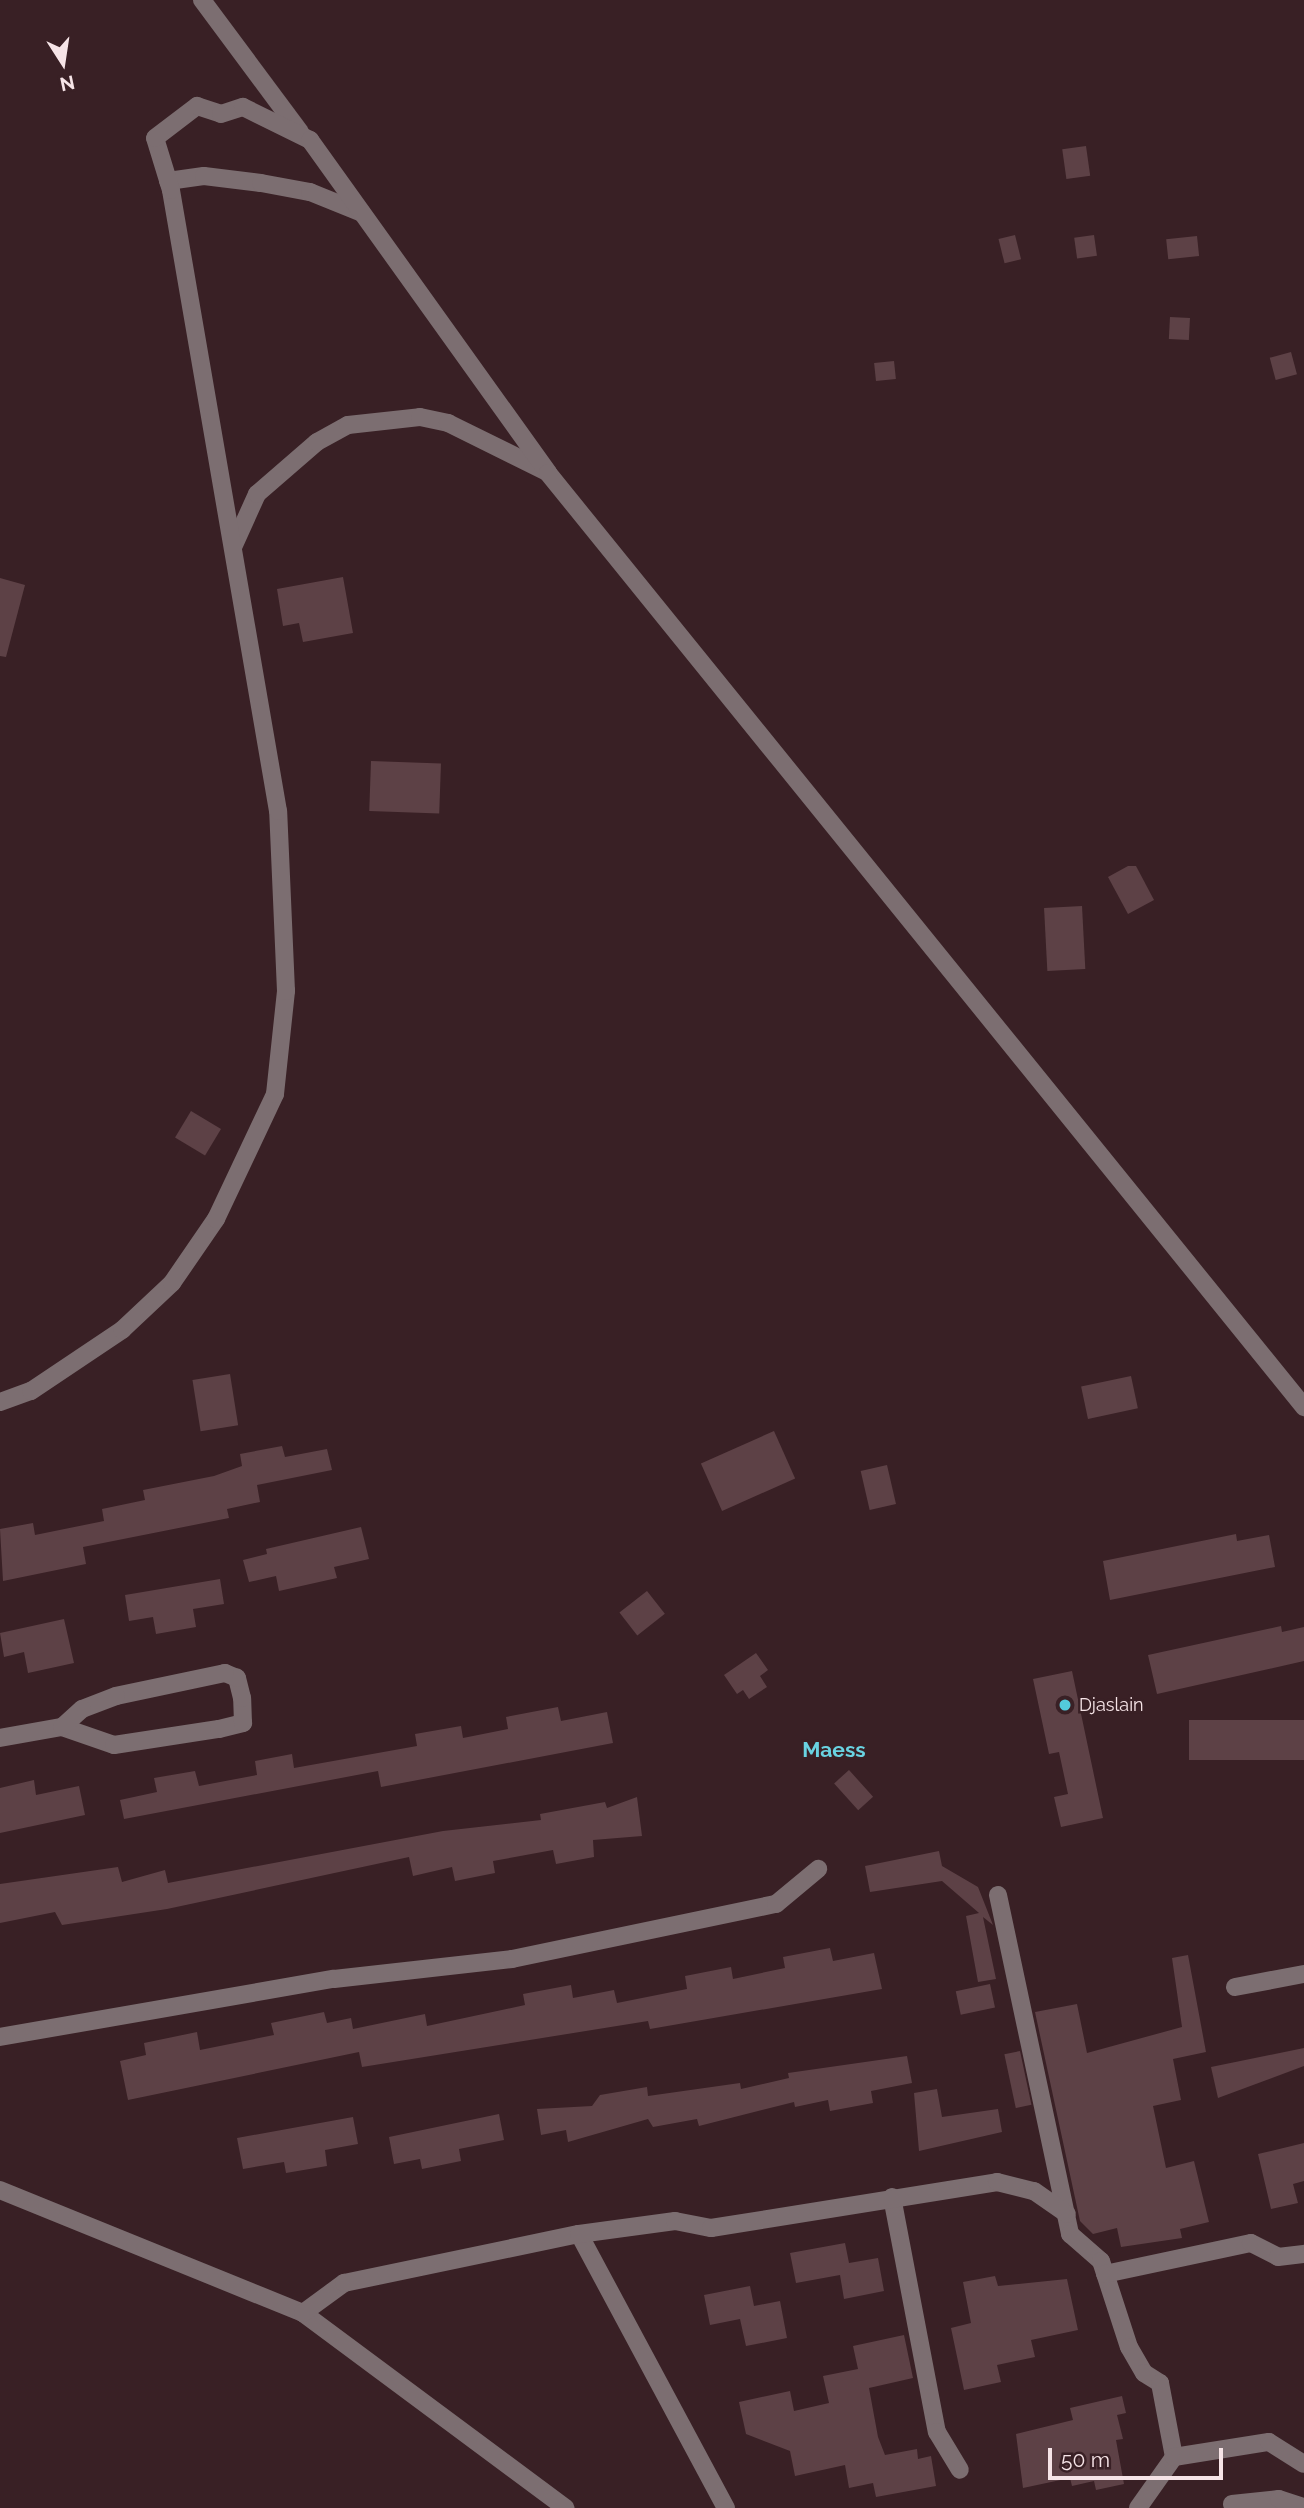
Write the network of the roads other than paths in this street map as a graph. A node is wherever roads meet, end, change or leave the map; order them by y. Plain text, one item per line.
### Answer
1 (202, 0) edge
2 (300, 132) junction
3 (168, 181) junction
4 (362, 213) junction
5 (548, 473) junction
6 (234, 545) junction
7 (0, 1402) edge
8 (1304, 1407) edge
9 (62, 1727) junction
10 (0, 1738) edge
11 (818, 1869) dead end
12 (998, 1895) dead end
13 (1304, 1974) edge
14 (1235, 1987) dead end
15 (0, 2037) edge
16 (0, 2190) edge
17 (892, 2197) junction
18 (1067, 2214) junction
19 (579, 2234) junction
20 (1304, 2254) edge
21 (1105, 2274) junction
22 (303, 2314) junction
23 (1174, 2457) junction
24 (1304, 2463) edge
25 (960, 2470) dead end
26 (1232, 2504) dead end
27 (566, 2508) edge
28 (726, 2508) edge
29 (1138, 2508) edge
30 (1304, 2508) edge

1 - 2 street
2 - 3 street
2 - 4 street
3 - 4 street
3 - 6 street
4 - 5 street
5 - 6 street
5 - 8 street
6 - 7 street
9 - 9 street
9 - 10 street
11 - 15 street
12 - 18 street
13 - 14 street
16 - 22 street
17 - 18 street
17 - 19 street
17 - 25 street
18 - 21 street
19 - 22 street
19 - 28 street
20 - 21 street
21 - 23 street
22 - 27 street
23 - 24 street
23 - 29 street
26 - 30 street

